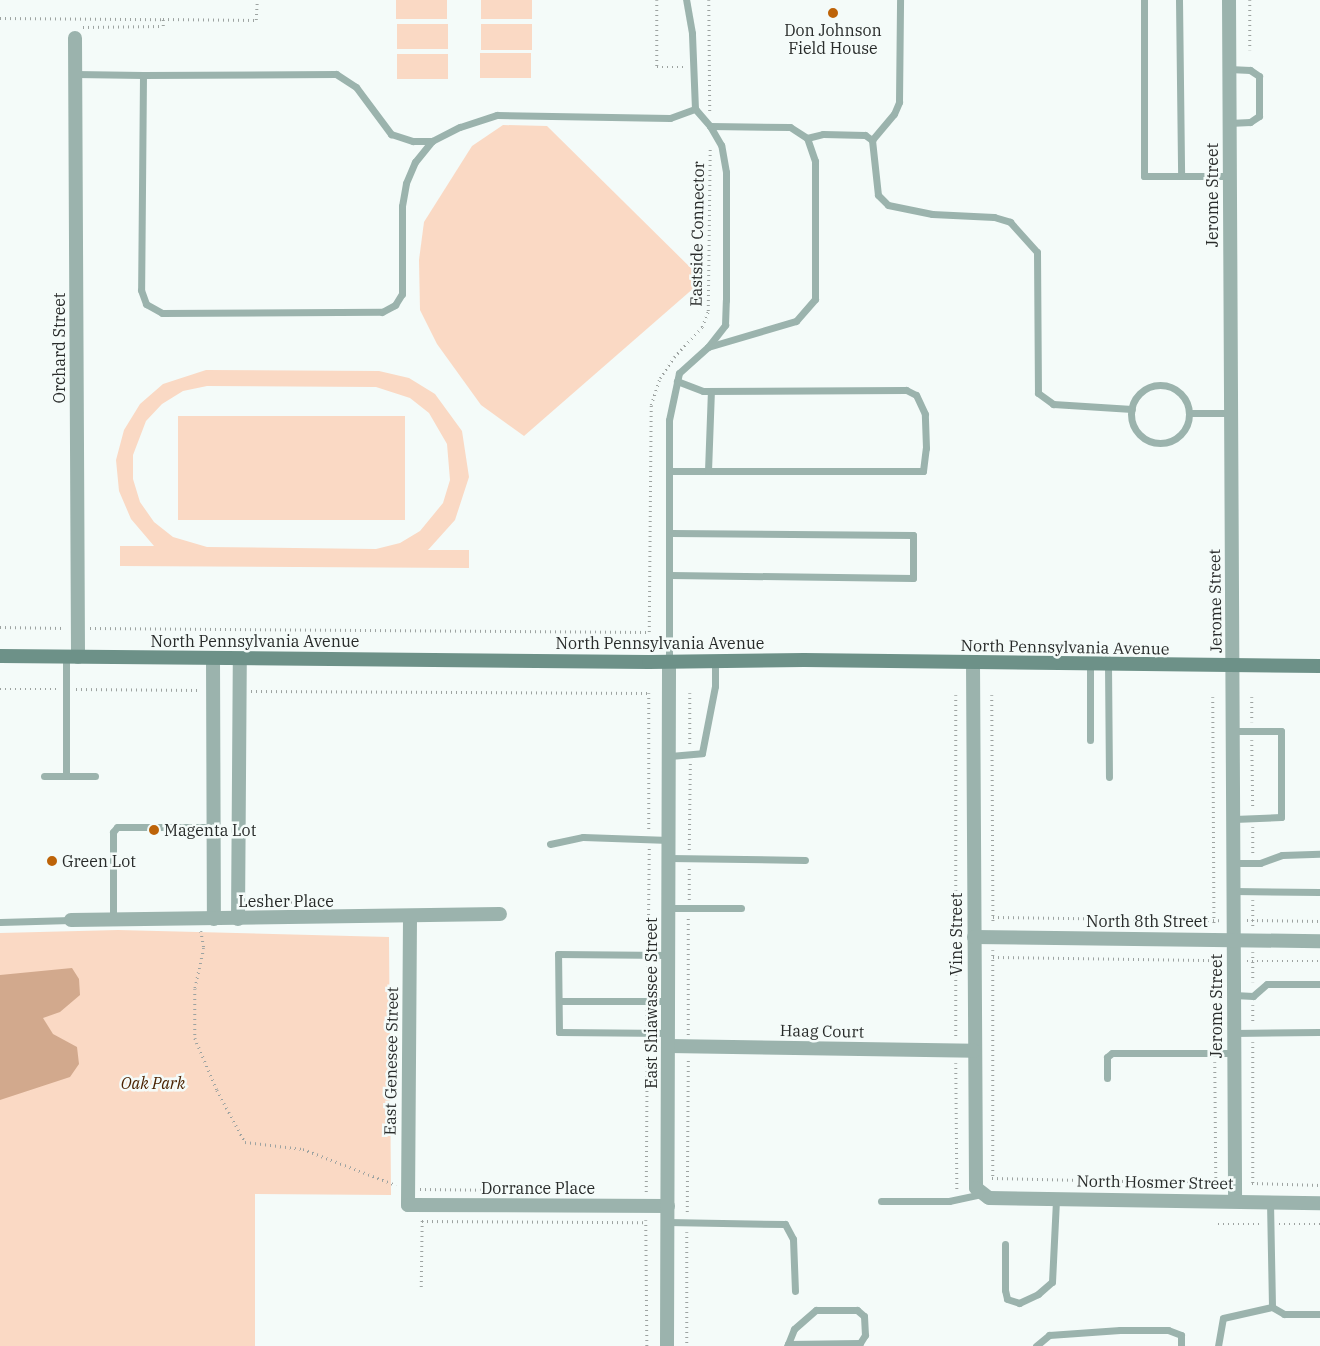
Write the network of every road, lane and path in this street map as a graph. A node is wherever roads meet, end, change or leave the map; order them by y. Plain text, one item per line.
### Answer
1 (257, 0) edge
2 (657, 0) edge
3 (686, 0) edge
4 (709, 0) edge
5 (900, 0) edge
6 (1144, 0) edge
7 (1179, 0) edge
8 (1229, 0) edge
9 (1250, 0) edge
10 (0, 18) edge
11 (163, 19) junction
12 (75, 33) joint
13 (1250, 50) dead end
14 (692, 67) junction
15 (711, 67) junction
16 (1229, 69) junction
17 (75, 74) junction
18 (142, 75) junction
19 (695, 109) junction
20 (1229, 123) junction
21 (710, 126) junction
22 (807, 138) junction
23 (432, 140) junction
24 (872, 140) junction
25 (1180, 176) junction
26 (1230, 176) junction
27 (708, 347) junction
28 (677, 381) junction
29 (711, 391) junction
30 (1132, 409) junction
31 (1190, 413) junction
32 (1230, 413) junction
33 (670, 471) junction
34 (708, 471) junction
35 (671, 533) junction
36 (670, 575) junction
37 (65, 618) dead end
38 (0, 627) edge
39 (71, 628) junction
40 (0, 656) edge
41 (72, 657) junction
42 (213, 658) junction
43 (240, 659) junction
44 (670, 661) junction
45 (715, 661) junction
46 (973, 663) junction
47 (1090, 665) junction
48 (1108, 665) junction
49 (1233, 665) junction
50 (1320, 666) edge
51 (0, 689) edge
52 (66, 689) junction
53 (213, 690) junction
54 (240, 690) junction
55 (690, 693) dead end
56 (956, 694) dead end
57 (1233, 731) junction
58 (1090, 740) dead end
59 (690, 754) junction
60 (670, 756) junction
61 (44, 776) dead end
62 (66, 776) junction
63 (95, 776) dead end
64 (1109, 776) dead end
65 (1234, 819) junction
66 (214, 827) junction
67 (649, 839) junction
68 (670, 840) junction
69 (550, 844) dead end
70 (1320, 854) edge
71 (669, 858) junction
72 (689, 858) junction
73 (805, 860) dead end
74 (1234, 863) junction
75 (1234, 891) junction
76 (1320, 892) edge
77 (238, 902) junction
78 (319, 902) dead end
79 (669, 908) junction
80 (688, 908) junction
81 (742, 908) dead end
82 (500, 914) dead end
83 (993, 917) dead end
84 (238, 918) junction
85 (410, 918) junction
86 (198, 919) junction
87 (214, 919) junction
88 (71, 920) joint
89 (113, 920) junction
90 (1234, 920) junction
91 (1320, 921) edge
92 (0, 922) edge
93 (974, 937) junction
94 (1234, 940) junction
95 (1320, 941) edge
96 (648, 955) junction
97 (669, 955) junction
98 (993, 957) dead end
99 (1234, 960) junction
100 (1320, 961) edge
101 (1320, 984) edge
102 (1234, 995) junction
103 (559, 1001) junction
104 (647, 1001) junction
105 (669, 1001) junction
106 (1320, 1032) edge
107 (647, 1033) junction
108 (1234, 1033) junction
109 (668, 1040) junction
110 (688, 1046) junction
111 (956, 1050) junction
112 (974, 1050) junction
113 (1234, 1053) junction
114 (1107, 1078) dead end
115 (956, 1178) junction
116 (974, 1178) junction
117 (422, 1180) dead end
118 (1235, 1183) junction
119 (1320, 1185) edge
120 (407, 1189) junction
121 (422, 1190) junction
122 (588, 1191) dead end
123 (636, 1191) dead end
124 (646, 1191) junction
125 (985, 1196) junction
126 (956, 1199) junction
127 (1056, 1199) junction
128 (881, 1201) dead end
129 (1235, 1201) junction
130 (1270, 1202) junction
131 (1320, 1203) edge
132 (415, 1205) junction
133 (646, 1206) junction
134 (668, 1206) junction
135 (422, 1220) junction
136 (646, 1222) junction
137 (667, 1222) junction
138 (687, 1222) junction
139 (1005, 1244) dead end
140 (421, 1287) dead end
141 (795, 1291) dead end
142 (1272, 1307) junction
143 (1320, 1314) edge
144 (787, 1345) edge
145 (647, 1346) edge
146 (667, 1346) edge
147 (687, 1346) edge
148 (1036, 1346) edge
149 (1180, 1346) edge
150 (1218, 1346) edge

1 - 11 path
2 - 14 path
3 - 14 lane
4 - 15 path, Eastside Connector
5 - 24 lane
6 - 25 lane
7 - 25 lane
8 - 16 street, Jerome Street
9 - 13 path
10 - 11 path
11 - 12 path
12 - 17 street, Orchard Street
14 - 15 path
14 - 19 lane
15 - 21 path, Eastside Connector
16 - 20 street, Jerome Street
16 - 20 lane
17 - 18 lane
17 - 39 street, Orchard Street
18 - 23 lane
18 - 23 lane
19 - 21 lane
19 - 23 lane
20 - 26 street, Jerome Street
21 - 22 lane
21 - 27 lane
21 - 39 path, Eastside Connector
22 - 24 lane
22 - 27 lane
24 - 30 lane
25 - 26 lane
26 - 32 street, Jerome Street
27 - 28 lane
28 - 29 lane
28 - 33 lane
29 - 34 lane
29 - 34 lane
30 - 31 lane
30 - 31 lane
31 - 32 lane
32 - 49 street, Jerome Street
33 - 34 lane
33 - 35 lane
35 - 36 lane
35 - 36 lane
36 - 44 lane
37 - 39 path
38 - 39 path
39 - 41 street, Orchard Street
40 - 41 main road, North Pennsylvania Avenue
41 - 42 main road, North Pennsylvania Avenue
41 - 52 lane
42 - 43 main road, North Pennsylvania Avenue
42 - 53 street
43 - 44 main road, North Pennsylvania Avenue
43 - 54 street
44 - 45 main road, North Pennsylvania Avenue
44 - 60 street, East Shiawassee Street
45 - 46 main road, North Pennsylvania Avenue
45 - 59 lane
46 - 47 main road, North Pennsylvania Avenue
46 - 93 street, Vine Street
47 - 48 main road, North Pennsylvania Avenue
47 - 58 lane
48 - 49 main road, North Pennsylvania Avenue
48 - 64 lane
49 - 50 main road, North Pennsylvania Avenue
49 - 57 street, Jerome Street
51 - 52 path
52 - 53 path
52 - 62 lane
53 - 66 street
54 - 67 path
54 - 77 street
55 - 59 path
56 - 111 path
57 - 65 street, Jerome Street
57 - 65 lane
59 - 60 lane
59 - 72 path
60 - 68 street, East Shiawassee Street
61 - 62 lane
62 - 63 lane
65 - 74 street, Jerome Street
66 - 87 street
66 - 89 lane
67 - 68 lane
67 - 69 lane
67 - 96 path
68 - 71 street, East Shiawassee Street
70 - 74 lane
71 - 72 lane
71 - 79 street, East Shiawassee Street
72 - 73 lane
72 - 80 path
74 - 75 street, Jerome Street
75 - 76 lane
75 - 90 street, Jerome Street
77 - 78 path
77 - 84 street
79 - 80 lane
79 - 97 street, East Shiawassee Street
80 - 81 lane
80 - 110 path
82 - 85 street, Lesher Place
83 - 90 path
84 - 85 street, Lesher Place
84 - 87 street, Lesher Place
85 - 120 street, East Genesee Street
86 - 87 street, Lesher Place
86 - 89 street, Lesher Place
86 - 120 path
88 - 89 street, Lesher Place
88 - 92 lane
90 - 91 path
90 - 94 street, Jerome Street
93 - 94 street, North 8th Street
93 - 112 street, Vine Street
94 - 95 street, North 8th Street
94 - 99 street, Jerome Street
96 - 97 lane
96 - 103 lane
96 - 104 path
97 - 105 street, East Shiawassee Street
98 - 99 path
99 - 100 path
99 - 102 street, Jerome Street
101 - 102 lane
102 - 108 street, Jerome Street
103 - 104 lane
103 - 107 lane
104 - 105 lane
104 - 107 path
105 - 109 street, East Shiawassee Street
106 - 108 lane
107 - 109 lane
107 - 124 path
108 - 113 street, Jerome Street
109 - 110 street, Haag Court
109 - 134 street, East Shiawassee Street
110 - 111 street, Haag Court
110 - 138 path
111 - 112 street, Haag Court
111 - 115 path
112 - 116 street, Vine Street
113 - 114 lane
113 - 118 street, Jerome Street
115 - 116 path
115 - 126 path
116 - 118 path
116 - 125 street, Vine Street
117 - 121 path
118 - 119 path
118 - 129 street, Jerome Street
120 - 121 path
120 - 132 street, East Genesee Street
121 - 122 path
121 - 132 path
123 - 124 path
124 - 133 path
125 - 126 lane
125 - 127 street, North Hosmer Street
126 - 128 lane
127 - 129 street, North Hosmer Street
127 - 139 lane
129 - 130 street, North Hosmer Street
130 - 131 street, North Hosmer Street
130 - 142 lane
132 - 133 street, Dorrance Place
132 - 135 path
133 - 134 street, Dorrance Place
133 - 136 path
134 - 137 street, East Shiawassee Street
135 - 136 path
135 - 140 path
136 - 145 path
137 - 138 lane
137 - 146 street, East Shiawassee Street
138 - 141 lane
138 - 147 path
142 - 143 lane
142 - 150 lane
144 - 144 lane
148 - 149 lane

